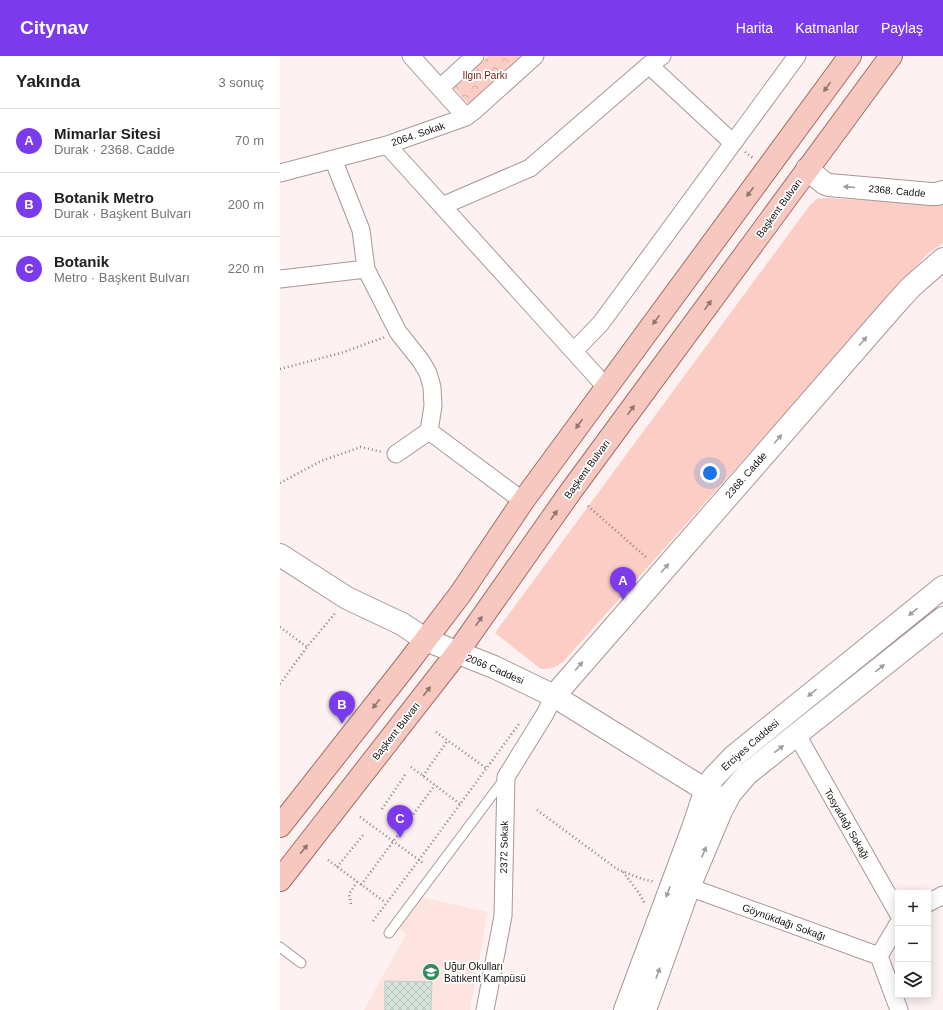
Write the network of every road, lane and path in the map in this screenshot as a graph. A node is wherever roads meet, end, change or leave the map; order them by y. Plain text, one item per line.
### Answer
1 (411, 56) edge
2 (475, 56) edge
3 (534, 56) edge
4 (797, 56) edge
5 (850, 56) edge
6 (890, 56) edge
7 (655, 61) edge
8 (440, 88) junction
9 (466, 117) junction
10 (733, 143) junction
11 (387, 145) junction
12 (333, 159) junction
13 (767, 168) junction
14 (807, 169) junction
15 (280, 173) edge
16 (943, 192) edge
17 (442, 206) junction
18 (943, 259) edge
19 (366, 269) junction
20 (280, 279) edge
21 (398, 332) junction
22 (574, 352) junction
23 (280, 369) edge
24 (606, 388) junction
25 (429, 431) junction
26 (396, 454) joint
27 (280, 483) edge
28 (523, 501) junction
29 (588, 506) dead end
30 (280, 556) edge
31 (647, 558) dead end
32 (943, 587) edge
33 (347, 598) junction
34 (943, 618) edge
35 (280, 627) edge
36 (426, 640) junction
37 (307, 647) junction
38 (456, 653) junction
39 (280, 683) edge
40 (554, 696) junction
41 (517, 726) dead end
42 (436, 732) dead end
43 (797, 735) junction
44 (448, 740) junction
45 (411, 767) dead end
46 (486, 768) junction
47 (404, 775) dead end
48 (423, 776) junction
49 (506, 777) junction
50 (435, 785) junction
51 (706, 790) junction
52 (725, 802) junction
53 (460, 804) junction
54 (382, 809) dead end
55 (537, 810) dead end
56 (360, 817) dead end
57 (280, 826) edge
58 (364, 834) dead end
59 (393, 841) junction
60 (328, 860) dead end
61 (419, 860) junction
62 (423, 863) dead end
63 (337, 867) junction
64 (622, 871) junction
65 (280, 880) edge
66 (357, 882) junction
67 (658, 883) dead end
68 (361, 885) junction
69 (690, 887) junction
70 (943, 895) edge
71 (931, 901) edge
72 (351, 904) dead end
73 (386, 904) junction
74 (646, 906) dead end
75 (895, 908) edge
76 (373, 921) dead end
77 (897, 926) edge
78 (389, 933) dead end
79 (280, 947) edge
80 (879, 956) junction
81 (302, 963) dead end
82 (485, 1010) edge
83 (625, 1010) edge
84 (645, 1010) edge
85 (899, 1010) edge

1 - 8 street
2 - 8 street
3 - 9 street, 2064. Sokak
4 - 10 street
5 -> 13 main road
6 - 14 main road, Başkent Bulvarı
7 - 10 street
7 - 17 street
8 - 9 street
9 - 11 street, 2064. Sokak
10 - 13 path
10 - 22 street
11 - 12 street, 2064. Sokak
11 - 17 street
12 - 15 street, 2064. Sokak
12 - 19 street
13 -> 24 main road
16 -> 14 street, 2368. Cadde
38 -> 14 main road, Başkent Bulvarı
17 - 22 street
40 -> 18 street, 2368. Cadde
19 - 20 street
19 - 21 street
21 - 23 path
21 - 25 street
22 - 24 street
24 -> 28 main road
25 - 26 street
25 - 28 street
26 - 27 path
28 - 36 main road
29 - 31 path
30 - 33 street, 2066 Caddesi
32 -> 51 street, Erciyes Caddesi
33 - 36 street, 2066 Caddesi
33 - 37 path
43 -> 34 street, Erciyes Caddesi
35 - 37 path
36 - 38 street, 2066 Caddesi
36 -> 57 main road
37 - 39 path
38 - 40 street, 2066 Caddesi
65 -> 38 main road, Başkent Bulvarı
40 - 49 street
40 - 51 street, 2066 Caddesi
41 - 46 path
42 - 44 path
52 -> 43 street, Erciyes Caddesi
43 - 75 street, Tosyadağı Sokağı
44 - 46 path
44 - 48 path
45 - 48 path
46 - 53 path
47 - 54 path
48 - 50 path
49 - 78 lane
49 - 82 street, 2372 Sokak
50 - 53 path
50 - 59 path
51 - 52 street, 2066 Caddesi
51 -> 83 street, Erciyes Caddesi
69 -> 52 street, Erciyes Caddesi
53 - 61 path
55 - 64 path
56 - 59 path
58 - 63 path
59 - 61 path
59 - 68 path
60 - 63 path
61 - 62 path
61 - 73 path
63 - 66 path
64 - 67 path
64 - 74 path
66 - 68 path
66 - 72 path
68 - 73 path
69 - 80 street, Göynükdağı Sokağı
84 -> 69 street, Erciyes Caddesi
70 - 71 street
73 - 76 path
77 - 80 street
79 - 81 lane
80 - 85 street

